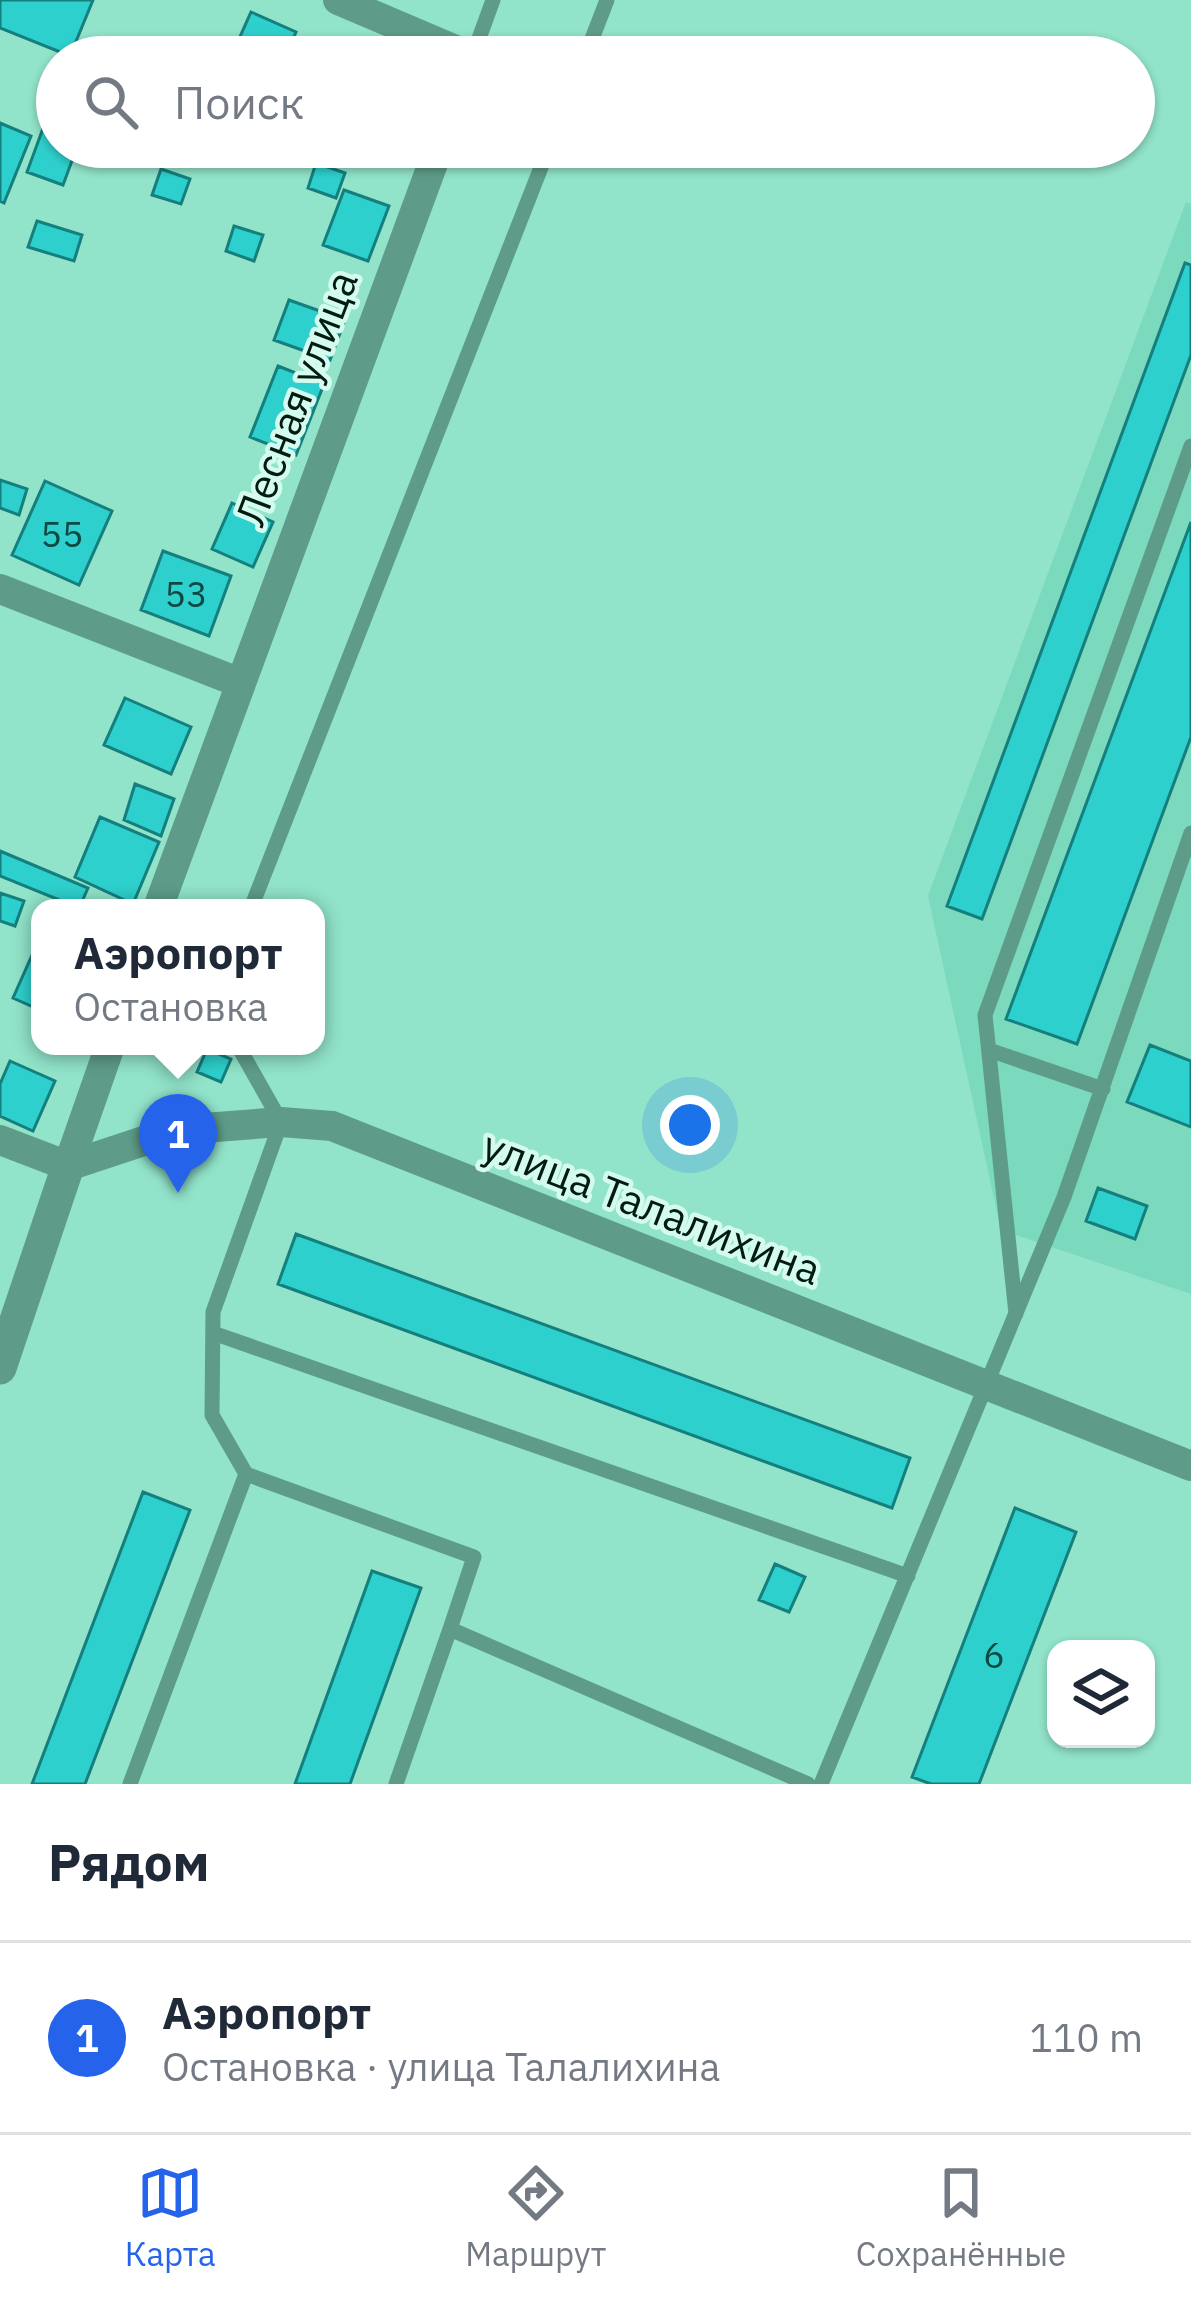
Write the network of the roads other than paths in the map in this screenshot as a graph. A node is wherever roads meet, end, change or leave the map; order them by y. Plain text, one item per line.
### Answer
1 (338, 0) edge
2 (493, 0) edge
3 (608, 0) edge
4 (425, 36) edge
5 (480, 36) edge
6 (593, 36) edge
7 (431, 168) edge
8 (541, 168) edge
9 (1191, 446) edge
10 (0, 589) edge
11 (238, 682) junction
12 (1191, 833) edge
13 (161, 899) edge
14 (255, 899) edge
15 (989, 1050) junction
16 (107, 1055) edge
17 (243, 1055) edge
18 (1103, 1089) junction
19 (281, 1122) junction
20 (0, 1141) edge
21 (68, 1166) junction
22 (1016, 1317) junction
23 (213, 1333) junction
24 (0, 1368) edge
25 (988, 1384) junction
26 (1191, 1466) edge
27 (246, 1474) junction
28 (908, 1576) junction
29 (450, 1629) junction
30 (130, 1784) edge
31 (396, 1784) edge
32 (808, 1784) edge
33 (820, 1784) edge

1 - 4 street
2 - 5 lane
3 - 6 lane
7 - 11 street, Лесная улица
8 - 14 lane
9 - 15 lane
10 - 11 street
11 - 13 street, Лесная улица
12 - 18 lane
15 - 18 lane
15 - 22 lane
16 - 21 street
17 - 19 lane
18 - 22 lane
19 - 21 street, улица Талалихина
19 - 23 lane
19 - 25 street, улица Талалихина
20 - 21 street
21 - 24 street
22 - 25 lane
23 - 27 lane
23 - 28 lane
25 - 26 street, улица Талалихина
25 - 28 lane
27 - 29 lane
27 - 30 lane
28 - 33 lane
29 - 31 lane
29 - 32 lane

